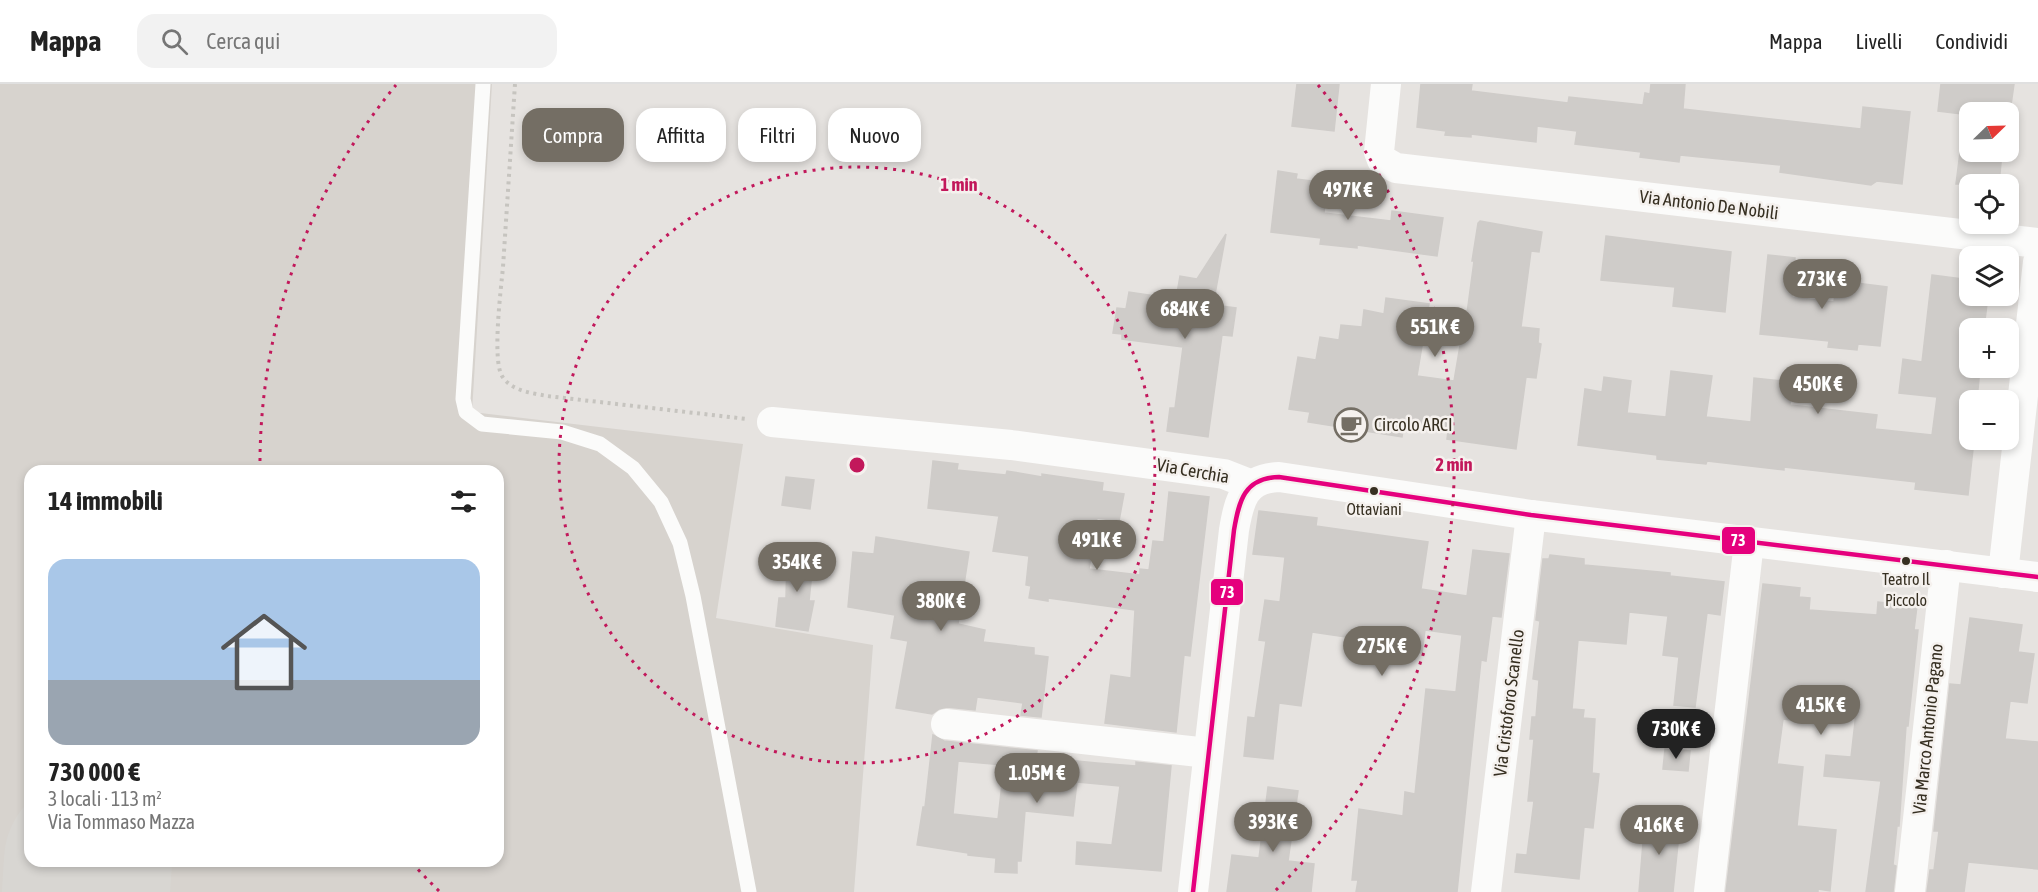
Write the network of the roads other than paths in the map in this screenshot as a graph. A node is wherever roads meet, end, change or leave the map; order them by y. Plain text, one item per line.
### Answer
1 (483, 84) edge
2 (1386, 84) edge
3 (2038, 243) edge
4 (2038, 262) edge
5 (772, 422) road end
6 (1252, 485) junction
7 (1531, 515) junction
8 (1749, 542) junction
9 (1946, 565) junction
10 (2003, 573) junction
11 (2038, 577) edge
12 (946, 724) dead end
13 (1208, 753) junction
14 (749, 892) edge
15 (1193, 892) edge
16 (1486, 892) edge
17 (1709, 892) edge
18 (1910, 892) edge

1 - 14 lane
2 - 3 street, Via Antonio De Nobili
4 - 10 street
5 - 6 street, Via Cerchia
6 - 7 street, Via Cerchia
6 - 13 street
7 - 8 street, Via Cerchia
7 - 16 street, Via Cristoforo Scanello
8 - 9 street, Via Cerchia
8 - 17 street
9 - 10 street, Via Cerchia
9 - 18 street, Via Marco Antonio Pagano
10 - 11 street, Via Cerchia
12 - 13 street
13 - 15 street

